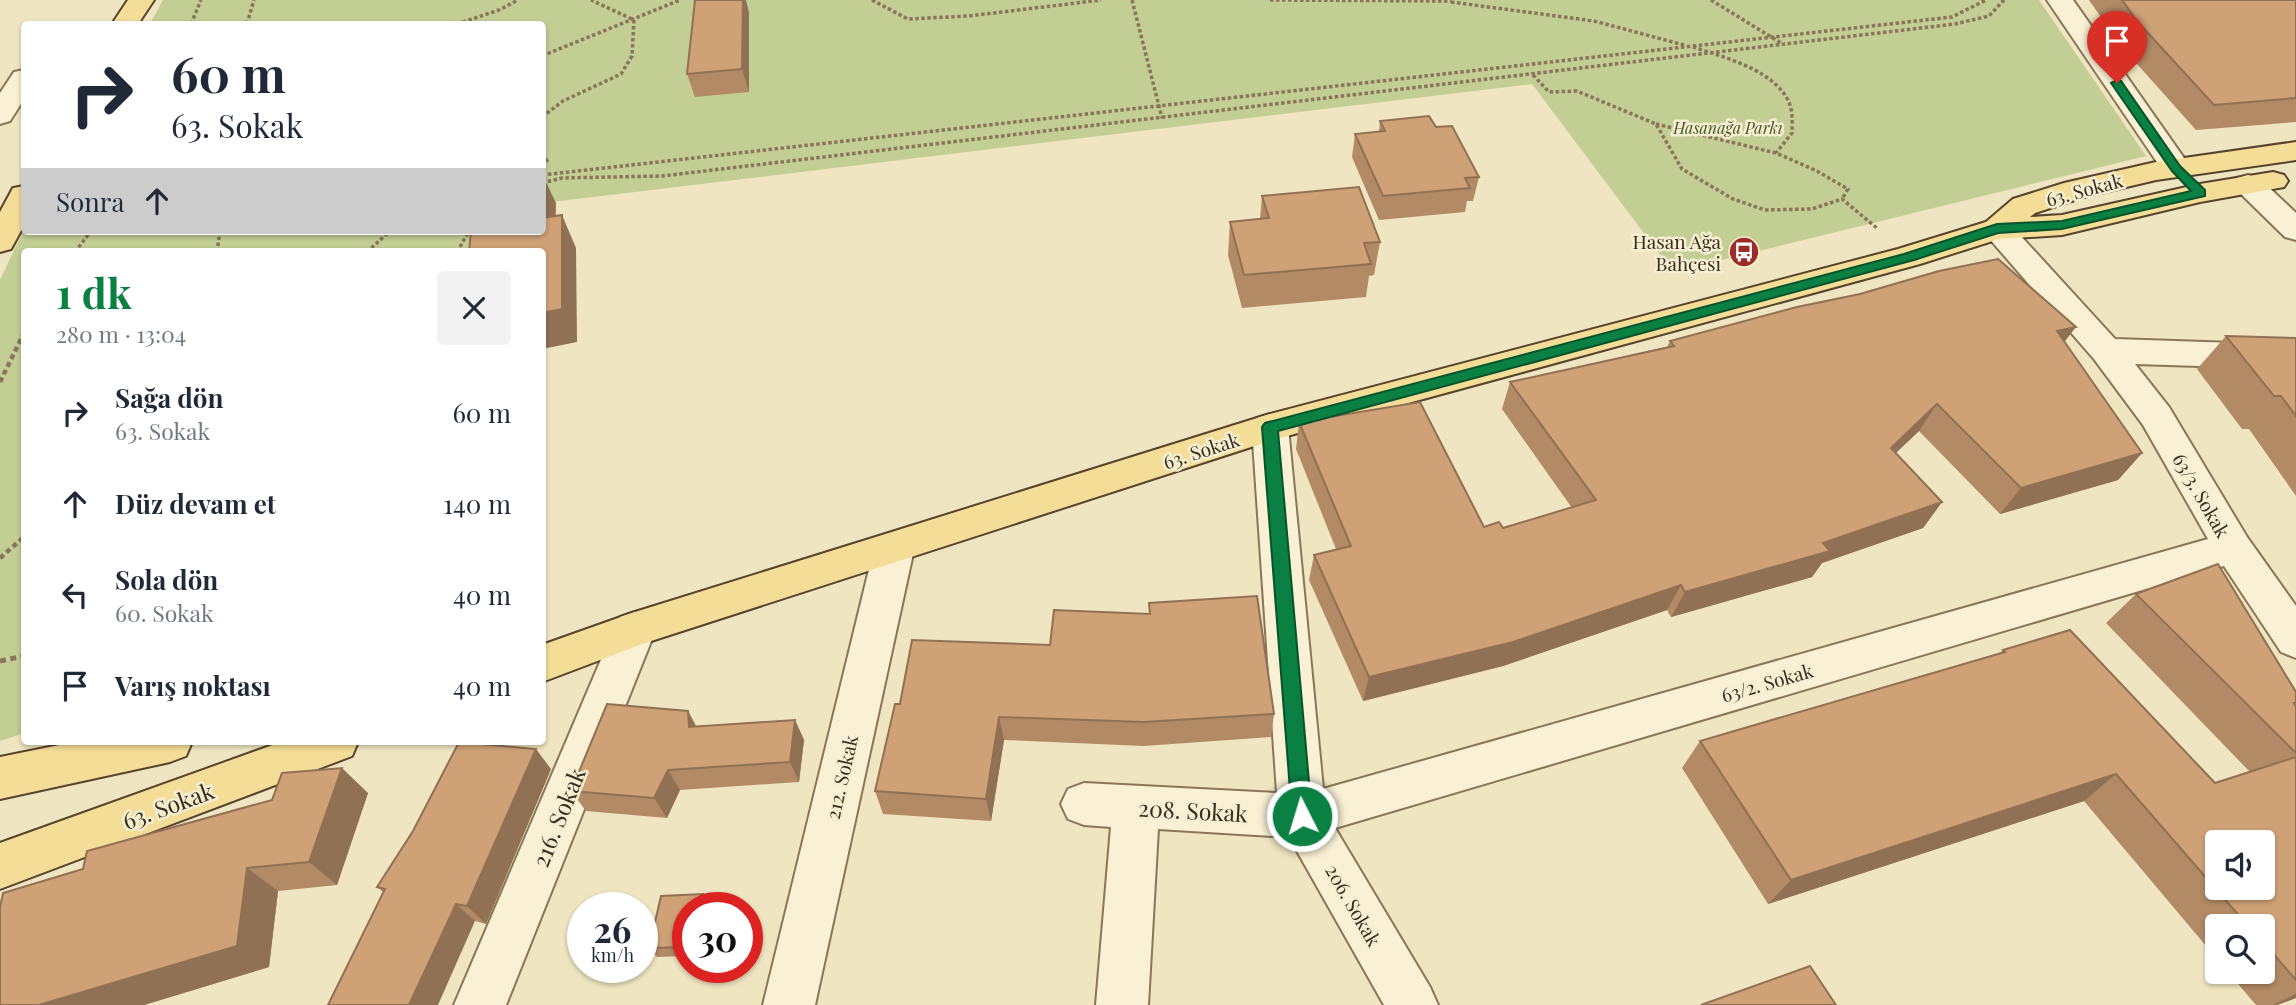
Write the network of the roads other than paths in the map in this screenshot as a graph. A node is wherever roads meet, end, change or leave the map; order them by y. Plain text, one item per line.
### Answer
1 (141, 0) edge
2 (2060, 0) edge
3 (127, 21) edge
4 (21, 83) edge
5 (0, 115) edge
6 (2296, 151) edge
7 (2176, 169) junction
8 (2296, 178) edge
9 (2248, 184) junction
10 (2200, 193) junction
11 (21, 201) edge
12 (1997, 229) junction
13 (2296, 230) edge
14 (0, 242) edge
15 (2106, 351) junction
16 (2296, 357) edge
17 (1270, 427) junction
18 (2233, 548) junction
19 (894, 549) junction
20 (635, 629) junction
21 (2296, 640) edge
22 (546, 651) edge
23 (546, 662) edge
24 (156, 745) edge
25 (328, 745) edge
26 (0, 778) edge
27 (1084, 804) dead end
28 (1136, 807) junction
29 (1302, 816) junction
30 (0, 866) edge
31 (480, 1005) edge
32 (789, 1005) edge
33 (1122, 1005) edge
34 (1412, 1005) edge

1 - 3 main road
2 - 7 street
4 - 5 street
6 - 7 main road, 63. Sokak
7 - 10 main road
7 - 12 main road, 63. Sokak
8 - 9 main road
9 - 10 main road
9 - 13 street
10 - 12 main road
11 - 14 main road
12 - 15 street, 63/3. Sokak
12 - 17 main road, 63. Sokak
15 - 16 street
15 - 18 street, 63/3. Sokak
17 - 19 main road, 63. Sokak
17 - 29 street, 206. Sokak
18 - 21 street, 63/3. Sokak
18 - 29 street, 63/2. Sokak
19 - 20 main road, 63. Sokak
19 - 32 street, 212. Sokak
20 - 22 main road, 63. Sokak
20 - 23 main road, 63. Sokak
20 - 31 street, 216. Sokak
24 - 26 main road
25 - 30 main road, 63. Sokak
27 - 28 street, 208. Sokak
28 - 29 street, 208. Sokak
28 - 33 street
29 - 34 street, 206. Sokak

